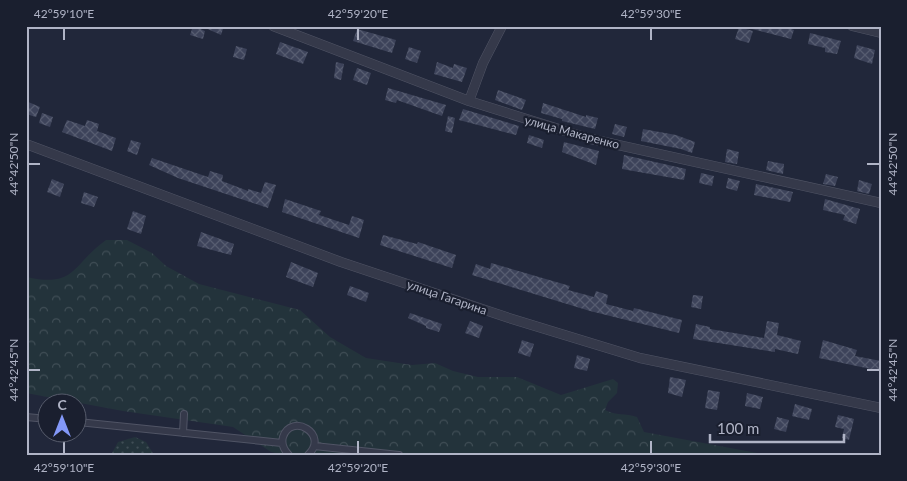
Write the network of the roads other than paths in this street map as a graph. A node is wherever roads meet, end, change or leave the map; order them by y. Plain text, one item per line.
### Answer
1 (273, 26) edge
2 (502, 26) edge
3 (852, 26) edge
4 (881, 33) edge
5 (469, 101) junction
6 (26, 144) edge
7 (881, 203) edge
8 (881, 408) edge
9 (184, 414) dead end
10 (88, 423) edge
11 (136, 428) junction
12 (183, 433) junction
13 (135, 437) dead end
14 (282, 443) junction
15 (314, 446) junction
16 (289, 455) edge
17 (308, 455) edge
18 (399, 455) edge

1 - 5 street, улица Макаренко
2 - 5 street
3 - 4 street
5 - 7 street, улица Макаренко
6 - 8 street, улица Гагарина
9 - 12 street
10 - 11 street
11 - 12 street
11 - 13 street
12 - 14 street
14 - 15 street
14 - 16 street
15 - 17 street
15 - 18 street

